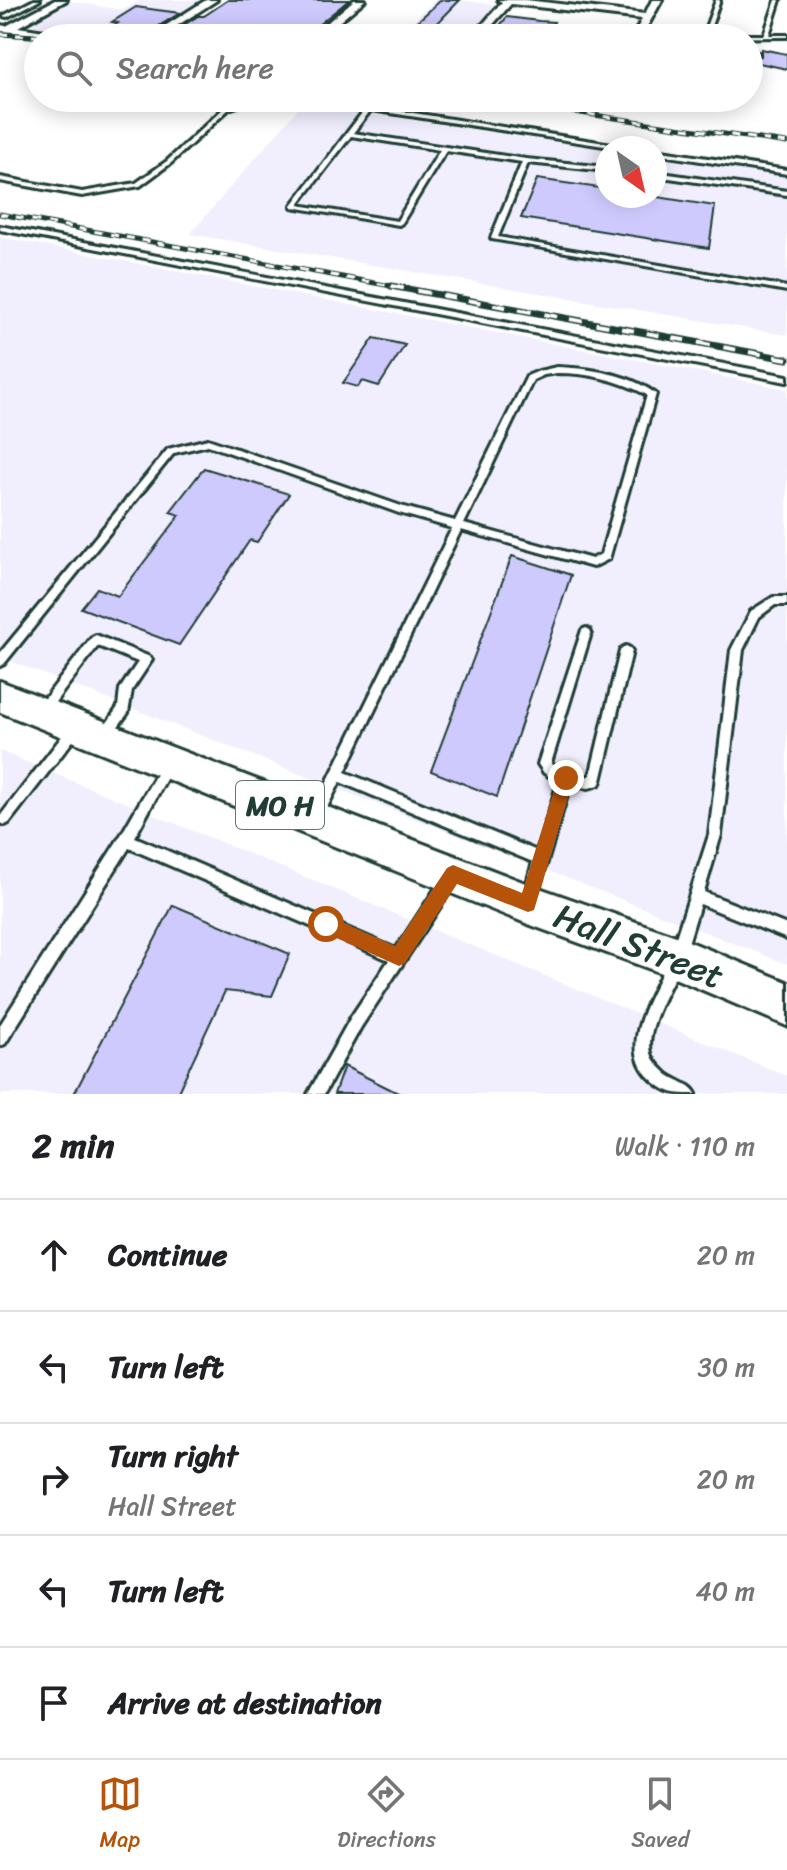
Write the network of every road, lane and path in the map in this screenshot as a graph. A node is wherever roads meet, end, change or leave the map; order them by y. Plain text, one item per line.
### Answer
1 (38, 0) edge
2 (62, 0) edge
3 (212, 0) edge
4 (360, 0) edge
5 (506, 0) edge
6 (657, 0) edge
7 (718, 0) edge
8 (778, 0) edge
9 (15, 11) junction
10 (35, 15) junction
11 (5, 16) dead end
12 (648, 17) junction
13 (173, 24) edge
14 (331, 24) edge
15 (487, 24) edge
16 (644, 24) edge
17 (709, 24) edge
18 (3, 29) edge
19 (24, 31) edge
20 (787, 36) edge
21 (763, 37) edge
22 (766, 37) junction
23 (223, 112) edge
24 (366, 112) edge
25 (395, 112) edge
26 (349, 134) junction
27 (595, 143) edge
28 (444, 149) junction
29 (667, 154) edge
30 (526, 161) junction
31 (595, 168) edge
32 (787, 172) edge
33 (667, 176) edge
34 (0, 179) edge
35 (787, 193) edge
36 (0, 228) edge
37 (787, 289) edge
38 (787, 379) edge
39 (457, 526) junction
40 (787, 601) edge
41 (586, 633) dead end
42 (626, 651) dead end
43 (0, 661) edge
44 (0, 696) edge
45 (41, 711) junction
46 (92, 730) junction
47 (169, 762) junction
48 (337, 775) junction
49 (566, 778) junction
50 (315, 819) junction
51 (2, 821) edge
52 (126, 840) junction
53 (541, 859) junction
54 (453, 874) junction
55 (696, 896) junction
56 (528, 904) junction
57 (787, 932) edge
58 (399, 957) junction
59 (676, 957) junction
60 (787, 1004) edge
61 (0, 1039) edge
62 (316, 1094) edge
63 (688, 1094) edge

1 - 9 lane
2 - 10 street
3 - 13 street
4 - 14 street
5 - 12 street
5 - 15 street
6 - 12 street
7 - 17 lane
8 - 22 lane
9 - 10 lane
9 - 11 lane
10 - 18 street
12 - 16 street
18 - 19 street
20 - 22 lane
21 - 22 lane
23 - 34 lane
24 - 26 lane
25 - 27 lane
26 - 28 lane
26 - 28 lane
28 - 30 lane
29 - 32 lane
30 - 31 lane
30 - 37 lane
33 - 35 lane
36 - 38 lane
39 - 39 lane
39 - 43 lane
39 - 48 lane
40 - 55 lane
41 - 49 lane
42 - 49 lane
44 - 45 main road, Hall Street / MO H
45 - 46 main road, Hall Street / MO H
45 - 46 lane
46 - 47 main road, Hall Street / MO H
46 - 51 lane
47 - 50 main road, Hall Street / MO H
47 - 52 lane
48 - 50 lane
48 - 53 lane
49 - 53 lane
50 - 54 main road, Hall Street / MO H
52 - 58 lane
52 - 61 lane
53 - 56 lane
54 - 56 main road, Hall Street / MO H
54 - 58 lane
55 - 57 lane
55 - 59 lane
56 - 59 main road, Hall Street / MO H
58 - 62 lane
59 - 60 main road, Hall Street / MO H
59 - 63 lane

